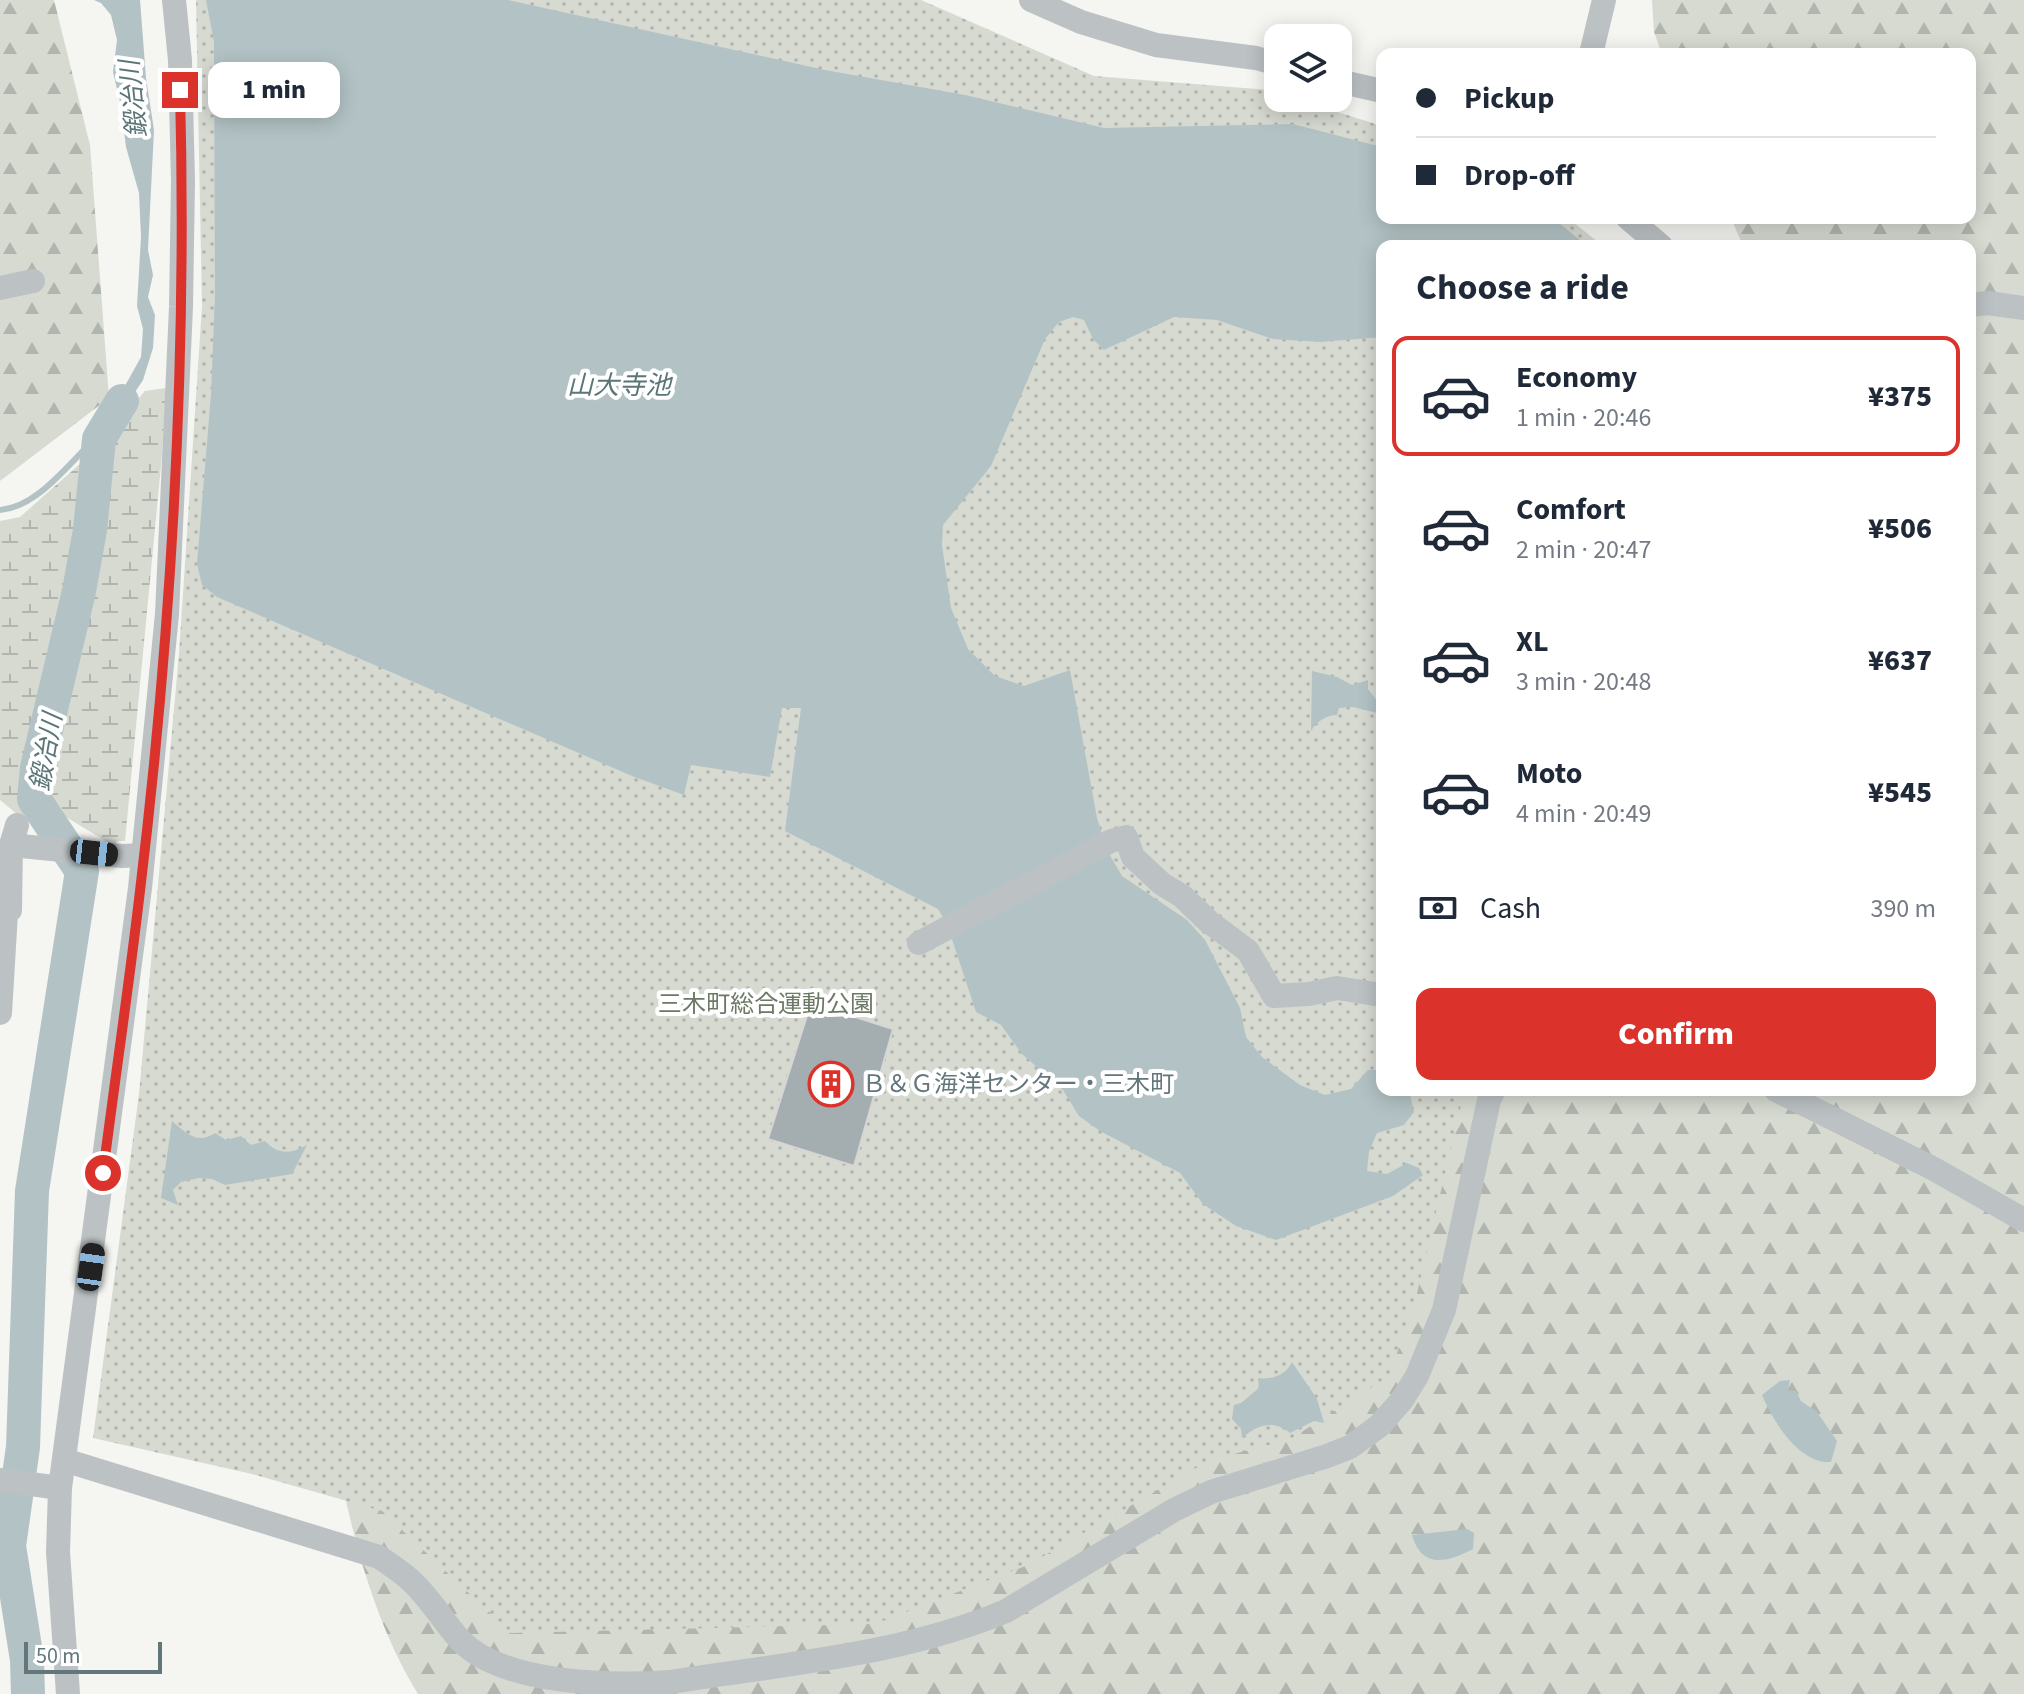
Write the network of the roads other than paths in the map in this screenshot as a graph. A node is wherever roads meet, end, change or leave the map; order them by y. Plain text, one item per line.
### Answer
1 (174, 0) edge
2 (1031, 0) edge
3 (1604, 0) edge
4 (1592, 48) edge
5 (1264, 60) edge
6 (1352, 84) edge
7 (1376, 90) edge
8 (1635, 224) edge
9 (1654, 240) edge
10 (33, 281) dead end
11 (0, 288) edge
12 (1976, 304) edge
13 (2024, 308) edge
14 (133, 855) junction
15 (919, 943) dead end
16 (1376, 994) edge
17 (0, 1013) edge
18 (1491, 1096) edge
19 (1788, 1096) edge
20 (2024, 1220) edge
21 (64, 1460) junction
22 (0, 1480) edge
23 (49, 1487) junction
24 (68, 1694) edge

1 - 14 street
2 - 5 street
3 - 4 street
6 - 7 street
8 - 9 street
10 - 11 street
12 - 13 street
14 - 17 street
14 - 21 street
15 - 16 street
18 - 21 street
19 - 20 street
21 - 23 street
22 - 23 street
23 - 24 street

